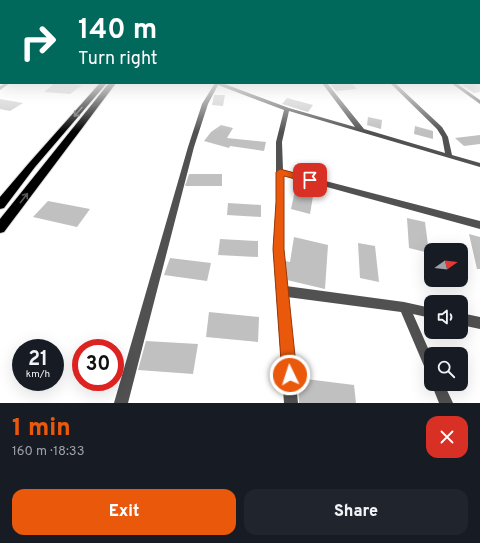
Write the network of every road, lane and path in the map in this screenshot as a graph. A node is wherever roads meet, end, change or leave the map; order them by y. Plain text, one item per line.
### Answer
1 (95, 94) edge
2 (105, 94) edge
3 (210, 94) edge
4 (246, 94) edge
5 (333, 94) edge
6 (404, 94) edge
7 (468, 94) edge
8 (480, 102) edge
9 (287, 109) junction
10 (361, 130) junction
11 (449, 156) junction
12 (32, 165) junction
13 (480, 165) edge
14 (49, 166) junction
15 (280, 172) junction
16 (0, 206) edge
17 (480, 225) edge
18 (0, 228) edge
19 (282, 291) junction
20 (404, 307) junction
21 (424, 311) edge
22 (468, 320) edge
23 (480, 323) edge
24 (424, 354) edge
25 (440, 391) edge
26 (121, 403) edge
27 (291, 403) edge
28 (446, 403) edge

1 -> 12 highway
2 - 14 highway
3 - 26 street
4 - 9 street
5 - 10 street
6 - 11 street
7 - 8 street
9 - 10 street
9 - 15 street
10 - 11 street
11 - 13 street
12 - 14 highway
12 - 16 highway
18 -> 14 highway
15 - 17 street
15 - 19 street
19 - 20 street
19 - 27 street
20 - 21 street
20 - 24 street
22 - 23 street
25 - 28 street

